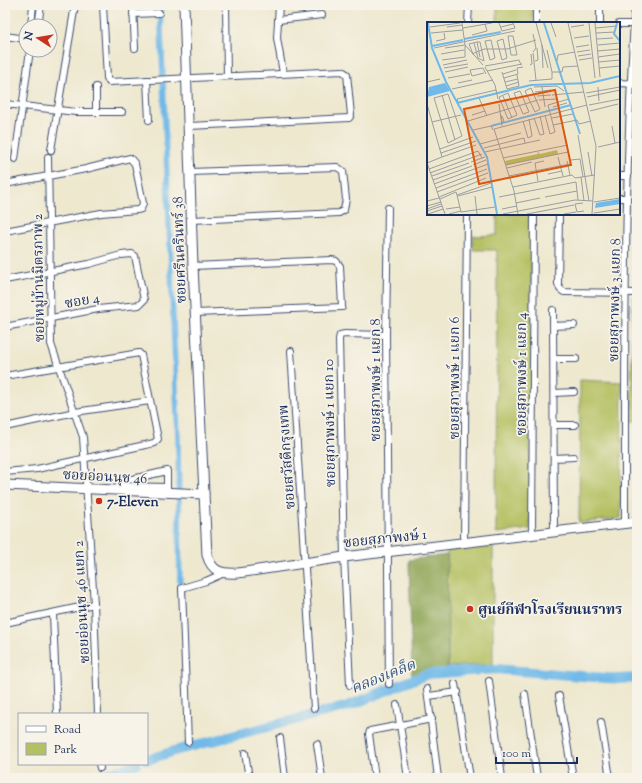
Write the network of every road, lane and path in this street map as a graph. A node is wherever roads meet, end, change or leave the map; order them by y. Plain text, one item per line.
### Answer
1 (34, 5) edge
2 (41, 5) edge
3 (75, 5) edge
4 (103, 5) edge
5 (133, 5) edge
6 (184, 5) edge
7 (226, 5) edge
8 (279, 5) edge
9 (468, 5) edge
10 (536, 5) edge
11 (600, 5) edge
12 (635, 5) edge
13 (160, 13) dead end
14 (133, 14) junction
15 (322, 15) dead end
16 (32, 18) edge
17 (39, 18) edge
18 (278, 20) junction
19 (468, 22) edge
20 (536, 22) edge
21 (600, 22) edge
22 (620, 24) edge
23 (635, 24) edge
24 (5, 36) edge
25 (18, 38) edge
26 (135, 48) dead end
27 (29, 58) edge
28 (283, 73) junction
29 (227, 76) junction
30 (188, 78) junction
31 (147, 80) junction
32 (620, 83) edge
33 (630, 83) junction
34 (637, 84) edge
35 (96, 87) dead end
36 (5, 104) edge
37 (22, 106) junction
38 (57, 110) junction
39 (96, 112) junction
40 (122, 112) dead end
41 (149, 120) dead end
42 (188, 126) junction
43 (50, 150) dead end
44 (48, 157) dead end
45 (15, 158) dead end
46 (190, 172) junction
47 (48, 176) junction
48 (620, 176) edge
49 (628, 176) junction
50 (5, 184) edge
51 (620, 198) edge
52 (627, 198) junction
53 (388, 208) dead end
54 (467, 215) edge
55 (534, 215) edge
56 (559, 215) edge
57 (192, 220) junction
58 (48, 224) junction
59 (5, 232) edge
60 (193, 266) junction
61 (48, 272) junction
62 (5, 280) edge
63 (625, 292) junction
64 (637, 293) edge
65 (553, 310) dead end
66 (196, 313) junction
67 (50, 318) junction
68 (574, 325) dead end
69 (553, 326) junction
70 (5, 327) edge
71 (386, 335) junction
72 (291, 351) dead end
73 (554, 359) junction
74 (576, 359) dead end
75 (59, 368) junction
76 (5, 376) edge
77 (574, 392) dead end
78 (554, 393) junction
79 (150, 401) junction
80 (75, 412) junction
81 (554, 425) junction
82 (575, 425) dead end
83 (5, 427) edge
84 (574, 457) dead end
85 (554, 458) junction
86 (84, 459) junction
87 (5, 472) edge
88 (5, 484) edge
89 (87, 490) junction
90 (172, 491) junction
91 (204, 494) junction
92 (637, 522) edge
93 (625, 524) junction
94 (554, 532) junction
95 (532, 535) junction
96 (464, 543) junction
97 (387, 552) junction
98 (344, 557) junction
99 (305, 562) junction
100 (222, 574) junction
101 (94, 604) junction
102 (53, 614) junction
103 (5, 623) edge
104 (489, 681) dead end
105 (389, 684) dead end
106 (455, 684) dead end
107 (350, 685) dead end
108 (427, 689) dead end
109 (458, 692) junction
110 (525, 694) dead end
111 (429, 696) junction
112 (559, 696) dead end
113 (398, 705) dead end
114 (314, 708) dead end
115 (57, 713) edge
116 (98, 713) edge
117 (432, 719) junction
118 (601, 722) dead end
119 (400, 725) junction
120 (280, 738) dead end
121 (188, 742) dead end
122 (317, 744) dead end
123 (245, 753) dead end
124 (249, 778) edge
125 (285, 778) edge
126 (322, 778) edge
127 (375, 778) edge
128 (408, 778) edge
129 (438, 778) edge
130 (470, 778) edge
131 (502, 778) edge
132 (537, 778) edge
133 (573, 778) edge
134 (610, 778) edge

1 - 16 street
2 - 17 street
3 - 38 street
4 - 31 street
5 - 14 street
6 - 30 street, ซอยศรีนครินทร์ 38
7 - 29 street
8 - 18 street
9 - 19 street
10 - 20 street
11 - 21 street
12 - 23 street, ซอยสุภาพงษ์ 3 แยก 8
13 - 14 street
14 - 26 street
15 - 18 street
18 - 28 street
22 - 23 street
23 - 33 street, ซอยสุภาพงษ์ 3 แยก 8
24 - 25 street
27 - 37 street
28 - 29 street
28 - 42 street
29 - 30 street
30 - 31 street
30 - 42 street, ซอยศรีนครินทร์ 38
31 - 41 street
32 - 33 street
33 - 34 street
33 - 49 street, ซอยสุภาพงษ์ 3 แยก 8
35 - 39 street
36 - 37 street
37 - 38 street
37 - 45 street
38 - 39 street
38 - 43 street
39 - 40 street
42 - 46 street, ซอยศรีนครินทร์ 38
44 - 47 street, ซอยหมู่บ้านมิตรภาพ 2
46 - 57 street, ซอยศรีนครินทร์ 38
46 - 57 street
47 - 50 street
47 - 58 street, ซอยหมู่บ้านมิตรภาพ 2
47 - 58 street
48 - 49 street
49 - 52 street, ซอยสุภาพงษ์ 3 แยก 8
51 - 52 street
52 - 63 street, ซอยสุภาพงษ์ 3 แยก 8
53 - 71 street, ซอยสุภาพงษ์ 1 แยก 8
54 - 96 street, ซอยสุภาพงษ์ 1 แยก 6
55 - 95 street, ซอยสุภาพงษ์ 1 แยก 4
56 - 63 street
57 - 60 street, ซอยศรีนครินทร์ 38
58 - 59 street
58 - 61 street, ซอยหมู่บ้านมิตรภาพ 2
60 - 66 street, ซอยศรีนครินทร์ 38
60 - 66 street
61 - 62 street
61 - 67 street, ซอยหมู่บ้านมิตรภาพ 2
61 - 67 street, ซอย 4
63 - 64 street
63 - 93 street, ซอยสุภาพงษ์ 3 แยก 8
65 - 69 street
66 - 91 street, ซอยศรีนครินทร์ 38
67 - 70 street, ซอย 4
67 - 75 street, ซอยหมู่บ้านมิตรภาพ 2
68 - 69 street
69 - 73 street
71 - 97 street, ซอยสุภาพงษ์ 1 แยก 8
71 - 98 street, ซอยสุภาพงษ์ 1 แยก 10
72 - 99 street, ซอยสวัสดีกรุงเทพ
73 - 74 street
73 - 78 street
75 - 76 street
75 - 79 street
75 - 80 street, ซอยหมู่บ้านมิตรภาพ 2
77 - 78 street
78 - 81 street
79 - 80 street
79 - 86 street
80 - 83 street
80 - 86 street, ซอยหมู่บ้านมิตรภาพ 2
81 - 82 street
81 - 85 street
84 - 85 street
85 - 94 street
86 - 87 street
86 - 89 street, ซอยหมู่บ้านมิตรภาพ 2
88 - 89 street, ซอยอ่อนนุช 46
89 - 90 street, ซอยอ่อนนุช 46
89 - 101 street, ซอยอ่อนนุช 46 แยก 2
90 - 90 street
90 - 91 street, ซอยอ่อนนุช 46
91 - 100 street
92 - 93 street, ซอยสุภาพงษ์ 1
93 - 94 street, ซอยสุภาพงษ์ 1
94 - 95 street, ซอยสุภาพงษ์ 1
95 - 96 street, ซอยสุภาพงษ์ 1
96 - 97 street, ซอยสุภาพงษ์ 1
97 - 98 street, ซอยสุภาพงษ์ 1
97 - 105 street, ซอยสุภาพงษ์ 1 แยก 8
98 - 99 street, ซอยสุภาพงษ์ 1
98 - 107 street
99 - 100 street, ซอยสุภาพงษ์ 1
99 - 114 street, ซอยสวัสดีกรุงเทพ
100 - 121 street
101 - 102 street
101 - 116 street, ซอยอ่อนนุช 46 แยก 2
102 - 103 street
102 - 115 street
104 - 131 street
106 - 109 street
108 - 111 street
109 - 111 street
109 - 130 street
110 - 132 street
111 - 117 street
112 - 133 street
113 - 119 street
117 - 119 street
117 - 129 street
118 - 134 street
119 - 127 street
119 - 128 street
120 - 125 street
122 - 126 street
123 - 124 street

